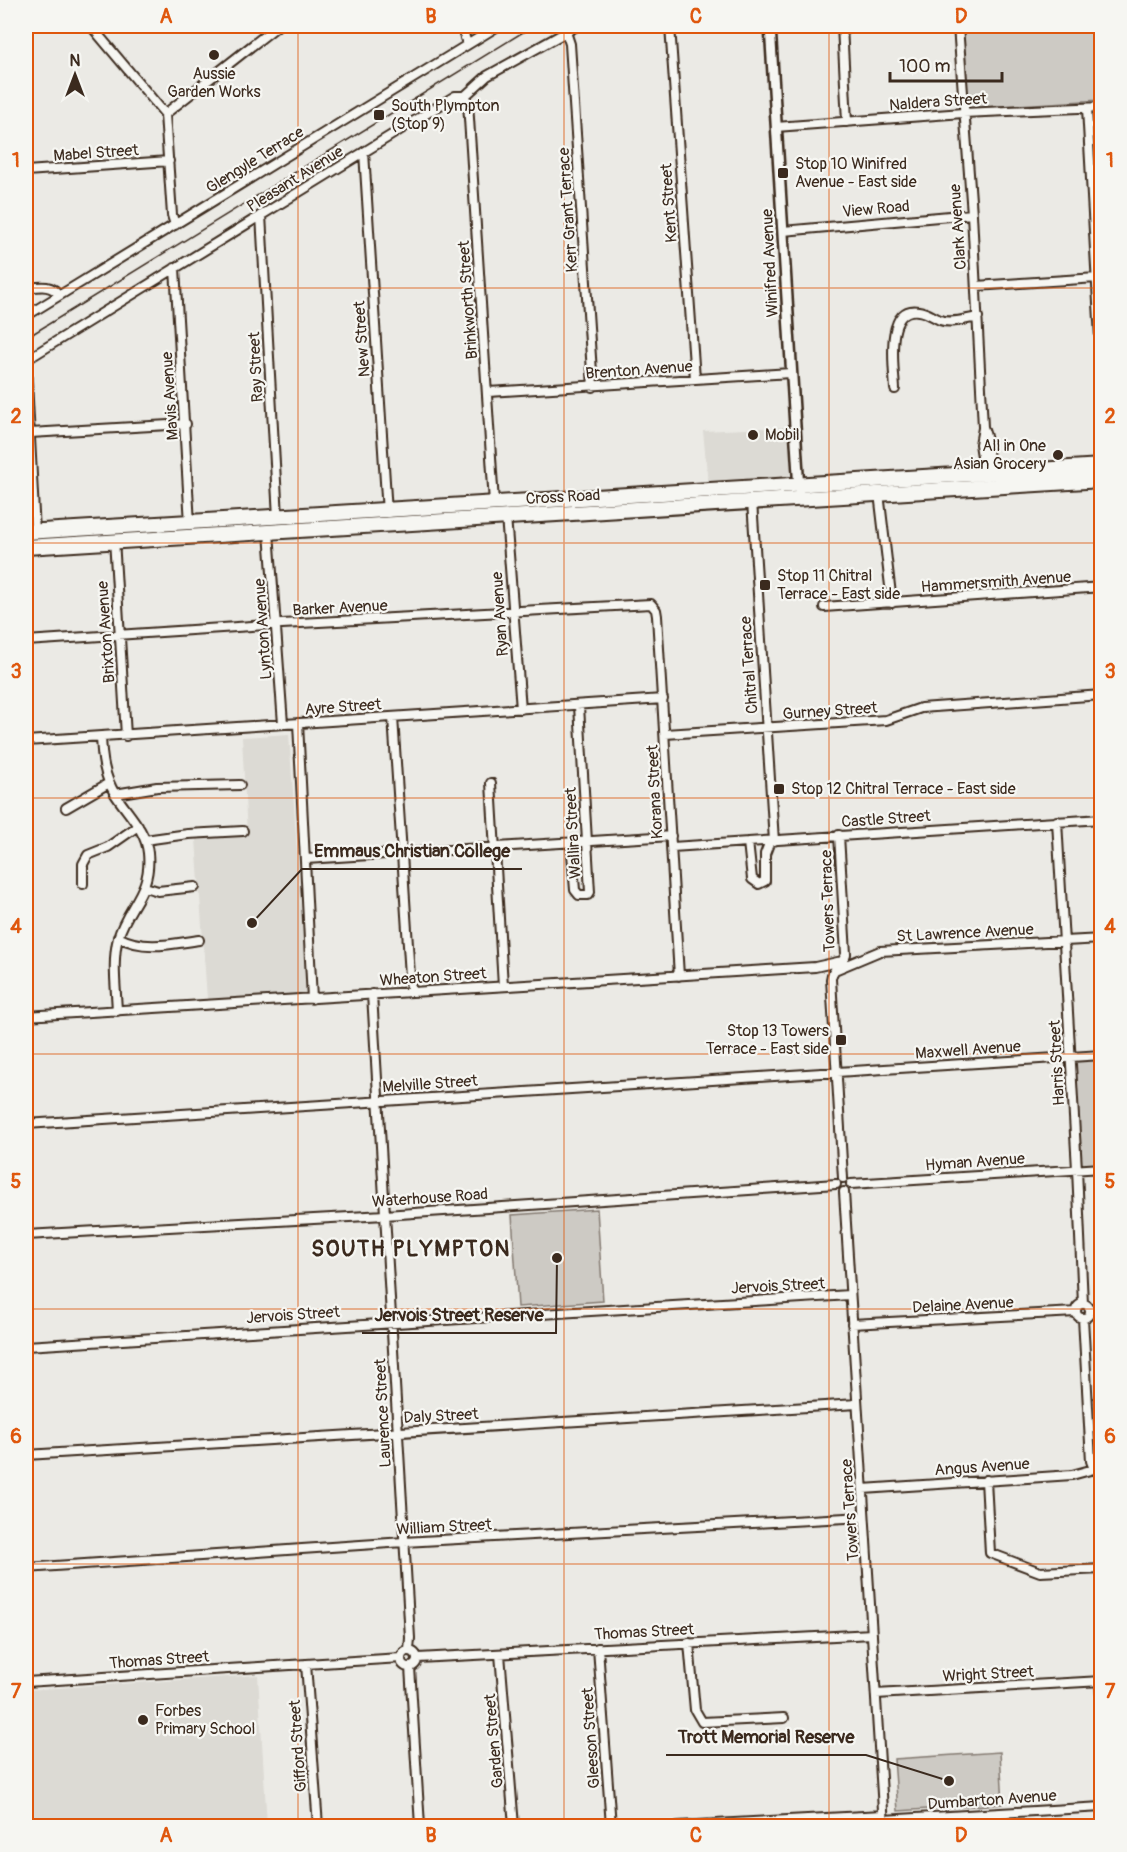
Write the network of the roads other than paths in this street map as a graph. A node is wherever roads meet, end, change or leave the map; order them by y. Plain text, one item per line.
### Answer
1 (91, 26) edge
2 (277, 26) edge
3 (463, 26) edge
4 (498, 26) edge
5 (577, 26) edge
6 (670, 26) edge
7 (770, 26) edge
8 (842, 26) edge
9 (958, 26) edge
10 (566, 32) junction
11 (468, 44) junction
12 (465, 96) junction
13 (1101, 107) edge
14 (1087, 108) junction
15 (963, 112) junction
16 (165, 114) junction
17 (847, 122) junction
18 (776, 127) junction
19 (364, 152) junction
20 (169, 161) junction
21 (26, 171) edge
22 (972, 214) junction
23 (261, 215) junction
24 (175, 225) junction
25 (783, 231) junction
26 (175, 268) junction
27 (1097, 278) junction
28 (976, 286) junction
29 (26, 288) edge
30 (59, 295) junction
31 (26, 316) edge
32 (978, 317) junction
33 (26, 361) edge
34 (791, 373) junction
35 (1101, 374) edge
36 (695, 379) junction
37 (593, 387) junction
38 (896, 388) dead end
39 (488, 392) junction
40 (186, 424) junction
41 (30, 434) junction
42 (1101, 466) edge
43 (986, 480) junction
44 (1101, 480) edge
45 (799, 485) junction
46 (752, 488) junction
47 (879, 493) junction
48 (569, 498) junction
49 (799, 500) junction
50 (752, 502) junction
51 (494, 503) junction
52 (387, 509) junction
53 (580, 512) junction
54 (561, 513) junction
55 (506, 516) junction
56 (278, 517) junction
57 (388, 524) junction
58 (190, 529) junction
59 (269, 532) junction
60 (114, 533) junction
61 (30, 539) edge
62 (1101, 587) edge
63 (892, 603) junction
64 (654, 607) joint
65 (824, 607) dead end
66 (514, 612) junction
67 (276, 625) junction
68 (120, 635) junction
69 (26, 641) edge
70 (1101, 695) edge
71 (663, 699) junction
72 (579, 706) junction
73 (521, 709) junction
74 (393, 717) junction
75 (298, 723) junction
76 (283, 724) junction
77 (766, 728) junction
78 (665, 734) junction
79 (126, 735) junction
80 (100, 737) junction
81 (26, 741) edge
82 (109, 783) junction
83 (491, 783) dead end
84 (240, 785) dead end
85 (115, 794) junction
86 (66, 808) dead end
87 (1101, 819) edge
88 (1057, 821) junction
89 (138, 826) junction
90 (243, 831) dead end
91 (671, 836) junction
92 (839, 836) junction
93 (145, 840) junction
94 (587, 841) junction
95 (772, 841) junction
96 (571, 842) junction
97 (748, 842) junction
98 (672, 847) junction
99 (495, 848) junction
100 (400, 853) junction
101 (306, 859) junction
102 (83, 884) dead end
103 (145, 886) junction
104 (195, 887) dead end
105 (118, 937) junction
106 (1101, 939) edge
107 (199, 940) dead end
108 (1064, 941) junction
109 (842, 961) junction
110 (834, 970) junction
111 (679, 976) junction
112 (503, 986) junction
113 (411, 991) junction
114 (372, 994) junction
115 (312, 999) junction
116 (117, 1011) junction
117 (26, 1016) edge
118 (1101, 1055) edge
119 (1070, 1057) junction
120 (837, 1072) junction
121 (378, 1101) junction
122 (26, 1124) edge
123 (1101, 1168) edge
124 (1077, 1169) junction
125 (843, 1178) junction
126 (836, 1184) junction
127 (851, 1184) junction
128 (844, 1192) junction
129 (385, 1215) junction
130 (26, 1235) edge
131 (850, 1295) junction
132 (1083, 1304) junction
133 (1101, 1310) edge
134 (1090, 1311) junction
135 (1076, 1312) junction
136 (1083, 1318) junction
137 (391, 1323) junction
138 (852, 1324) junction
139 (26, 1346) edge
140 (857, 1404) junction
141 (398, 1432) junction
142 (26, 1455) edge
143 (1098, 1471) edge
144 (986, 1480) junction
145 (863, 1489) junction
146 (864, 1517) junction
147 (404, 1542) junction
148 (26, 1568) edge
149 (1101, 1569) edge
150 (872, 1634) junction
151 (689, 1644) junction
152 (598, 1648) junction
153 (409, 1650) junction
154 (500, 1654) junction
155 (401, 1658) junction
156 (418, 1658) junction
157 (306, 1664) junction
158 (410, 1667) junction
159 (1101, 1681) edge
160 (26, 1682) edge
161 (876, 1694) junction
162 (1101, 1710) edge
163 (784, 1718) dead end
164 (1101, 1807) edge
165 (884, 1820) edge
166 (695, 1826) edge
167 (318, 1827) edge
168 (420, 1827) edge
169 (514, 1827) edge
170 (611, 1827) edge
171 (678, 1827) edge

1 - 16 street
2 - 16 street
3 - 11 street
4 - 11 street, Glengyle Terrace
5 - 10 street, Pleasant Avenue
6 - 36 street, Kent Street
7 - 18 street, Winifred Avenue
8 - 17 street
9 - 15 street, Clark Avenue
10 - 12 street, Pleasant Avenue
10 - 37 street, Kerr Grant Terrace
11 - 24 street, Glengyle Terrace
12 - 19 street, Pleasant Avenue
12 - 39 street, Brinkworth Street
13 - 14 street, Naldera Street
14 - 15 street, Naldera Street
14 - 27 street
15 - 17 street, Naldera Street
15 - 22 street, Clark Avenue
16 - 20 street
17 - 18 street, Naldera Street
18 - 25 street, Winifred Avenue
19 - 23 street, Pleasant Avenue
19 - 52 street, New Street
20 - 21 street, Mabel Street
20 - 24 street
22 - 25 street, View Road
22 - 28 street, Clark Avenue
23 - 26 street, Pleasant Avenue
23 - 56 street, Ray Street
24 - 30 street, Glengyle Terrace
25 - 34 street, Winifred Avenue
26 - 33 street, Pleasant Avenue
26 - 40 street, Mavis Avenue
27 - 28 street
27 - 35 street
28 - 32 street, Clark Avenue
29 - 30 street
30 - 31 street, Glengyle Terrace
32 - 38 street
32 - 43 street, Clark Avenue
33 - 41 street
34 - 36 street, Brenton Avenue
34 - 45 street, Winifred Avenue
36 - 37 street, Brenton Avenue
37 - 39 street, Brenton Avenue
39 - 51 street, Brinkworth Street
40 - 41 street
40 - 58 street, Mavis Avenue
41 - 61 street
42 - 43 highway, Cross Road
43 - 44 highway, Cross Road
43 - 45 highway, Cross Road
43 - 47 highway, Cross Road
45 - 46 highway, Cross Road
45 - 49 street, Winifred Avenue
46 - 48 highway, Cross Road
46 - 50 street, Chitral Terrace
47 - 49 highway, Cross Road
47 - 63 street
48 - 51 highway, Cross Road
48 - 53 highway
48 - 54 highway
49 - 50 highway, Cross Road
50 - 53 highway, Cross Road
50 - 77 street, Chitral Terrace
51 - 52 highway, Cross Road
52 - 56 highway, Cross Road
52 - 57 street, New Street
53 - 54 highway, Cross Road
54 - 55 highway, Cross Road
55 - 57 highway, Cross Road
55 - 66 street, Ryan Avenue
56 - 58 highway, Cross Road
57 - 59 highway, Cross Road
58 - 59 highway, Cross Road
58 - 60 highway, Cross Road
59 - 67 street, Lynton Avenue
60 - 61 highway, Cross Road
60 - 68 street, Brixton Avenue
62 - 63 street, Hammersmith Avenue
63 - 65 street, Hammersmith Avenue
64 - 66 street, Barker Avenue
64 - 71 street, Korana Street
66 - 67 street, Barker Avenue
66 - 73 street, Ryan Avenue
67 - 68 street, Barker Avenue
67 - 76 street, Lynton Avenue
68 - 69 street, Barker Avenue
68 - 79 street, Brixton Avenue
70 - 77 street, Gurney Street
71 - 72 street, Ayre Street
71 - 78 street, Korana Street
72 - 73 street, Ayre Street
72 - 94 street, Wallira Street
73 - 74 street, Ayre Street
74 - 75 street, Ayre Street
74 - 100 street
75 - 76 street, Ayre Street
75 - 101 street
76 - 79 street, Ayre Street
77 - 78 street, Gurney Street
77 - 95 street, Chitral Terrace
78 - 91 street, Korana Street
79 - 80 street, Ayre Street
80 - 81 street, Ayre Street
80 - 82 street
82 - 85 street
82 - 86 street
83 - 99 street
84 - 85 street
85 - 89 street
87 - 88 street, Castle Street
88 - 92 street, Castle Street
88 - 108 street, Harris Street
89 - 93 street
89 - 102 street
90 - 93 street
91 - 94 street
91 - 98 street, Korana Street
92 - 95 street, Castle Street
92 - 109 street, Towers Terrace
93 - 103 street
94 - 96 street
94 - 96 street, Wallira Street
95 - 97 street, Castle Street
95 - 97 street, Chitral Terrace
96 - 99 street
97 - 98 street, Castle Street
98 - 111 street, Korana Street
99 - 100 street
99 - 112 street
100 - 101 street
100 - 113 street
101 - 115 street
103 - 104 street
103 - 105 street
105 - 107 street
105 - 116 street
106 - 108 street, St Lawrence Avenue
108 - 110 street, St Lawrence Avenue
108 - 119 street, Harris Street
109 - 110 street, Towers Terrace
109 - 111 street, Wheaton Street
110 - 120 street, Towers Terrace
111 - 112 street, Wheaton Street
112 - 113 street, Wheaton Street
113 - 114 street, Wheaton Street
114 - 115 street, Wheaton Street
114 - 121 street, Laurence Street
115 - 116 street, Wheaton Street
116 - 117 street, Wheaton Street
118 - 119 street, Maxwell Avenue
119 - 120 street, Maxwell Avenue
119 - 124 street, Harris Street
120 - 121 street, Melville Street
120 - 125 street, Towers Terrace
121 - 122 street, Melville Street
121 - 129 street, Laurence Street
123 - 124 street, Hyman Avenue
124 - 127 street, Hyman Avenue
124 - 132 street, Harris Street
125 - 126 street
125 - 127 street
126 - 128 street
126 - 129 street, Waterhouse Road
127 - 128 street
128 - 131 street, Towers Terrace
129 - 130 street, Waterhouse Road
129 - 137 street, Laurence Street
131 - 137 street, Jervois Street
131 - 138 street, Towers Terrace
132 - 134 street
132 - 135 street
133 - 134 street
134 - 136 street
135 - 136 street
135 - 138 street, Delaine Avenue
136 - 143 street
137 - 139 street, Jervois Street
137 - 141 street, Laurence Street
138 - 140 street, Towers Terrace
140 - 141 street, Daly Street
140 - 145 street, Towers Terrace
141 - 142 street, Daly Street
141 - 147 street, Laurence Street
143 - 144 street, Angus Avenue
144 - 145 street, Angus Avenue
144 - 149 street
145 - 146 street, Towers Terrace
146 - 147 street, William Street
146 - 150 street, Towers Terrace
147 - 148 street, William Street
147 - 153 street, Laurence Street
150 - 151 street, Thomas Street
150 - 161 street, Towers Terrace
151 - 152 street, Thomas Street
151 - 163 street
152 - 154 street, Thomas Street
152 - 170 street, Gleeson Street
153 - 155 street
153 - 156 street
154 - 156 street, Thomas Street
154 - 169 street, Garden Street
155 - 157 street, Thomas Street
155 - 158 street
156 - 158 street
157 - 160 street, Thomas Street
157 - 167 street, Gifford Street
158 - 168 street
159 - 161 street, Wright Street
159 - 162 street
161 - 165 street, Towers Terrace
164 - 165 street, Dumbarton Avenue
165 - 166 street, Dumbarton Avenue
166 - 171 street, Dumbarton Avenue

